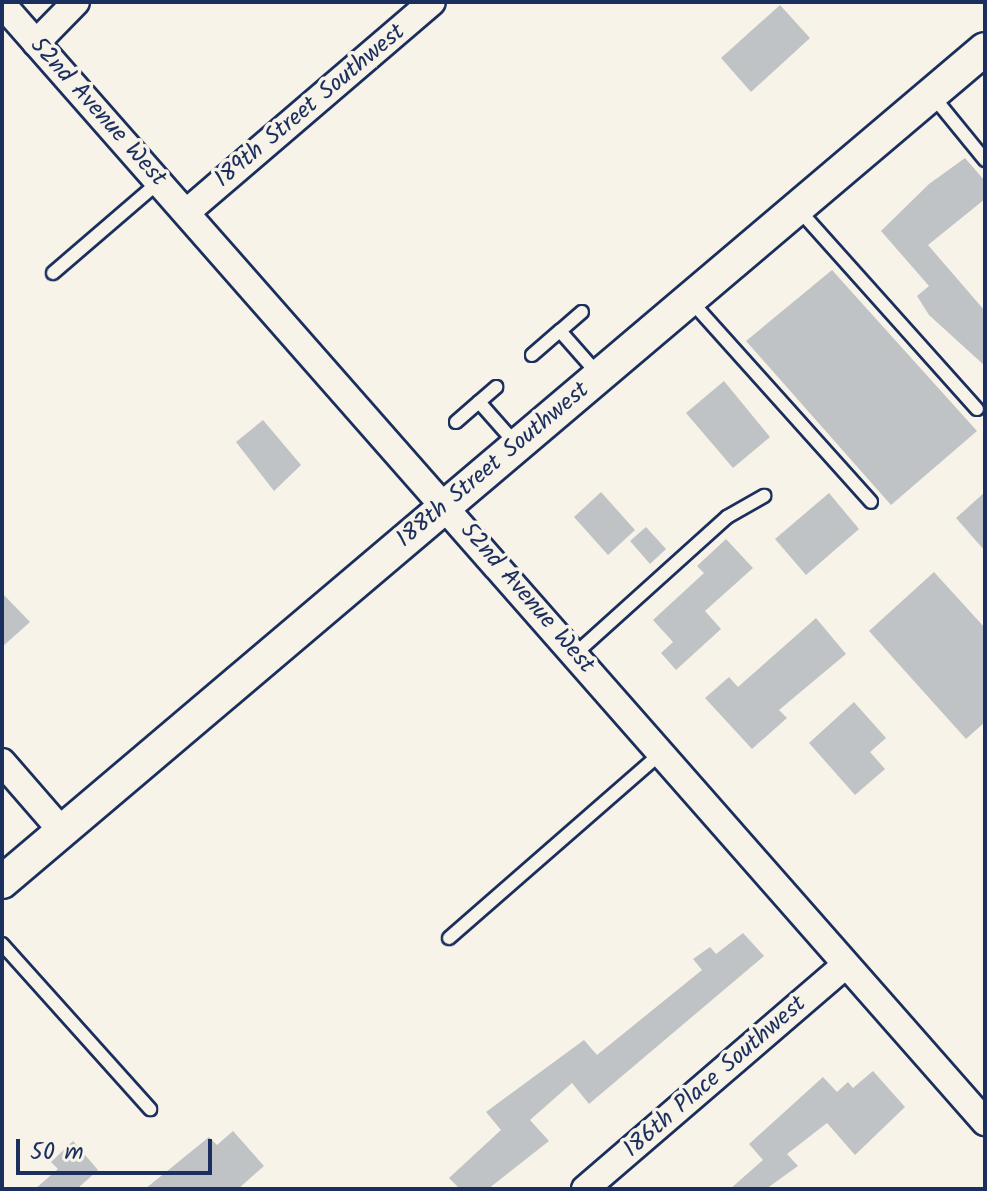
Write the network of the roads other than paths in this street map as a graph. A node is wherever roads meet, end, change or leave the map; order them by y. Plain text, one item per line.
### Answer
1 (76, 2) edge
2 (432, 2) edge
3 (2, 4) edge
4 (36, 43) junction
5 (985, 49) edge
6 (932, 95) junction
7 (985, 160) edge
8 (161, 180) junction
9 (797, 208) junction
10 (188, 211) junction
11 (53, 273) dead end
12 (690, 300) junction
13 (582, 312) dead end
14 (560, 331) junction
15 (532, 355) dead end
16 (599, 376) junction
17 (496, 387) dead end
18 (479, 402) junction
19 (977, 409) dead end
20 (456, 422) dead end
21 (517, 445) junction
22 (764, 496) dead end
23 (871, 502) dead end
24 (447, 504) junction
25 (575, 654) junction
26 (660, 754) junction
27 (2, 762) edge
28 (62, 831) junction
29 (2, 882) edge
30 (449, 938) dead end
31 (2, 944) edge
32 (845, 965) junction
33 (150, 1109) dead end
34 (985, 1122) edge
35 (585, 1189) edge

1 - 4 street
2 - 10 street, 189th Street Southwest
3 - 4 street, 52nd Avenue West
4 - 8 street, 52nd Avenue West
5 - 6 street, 188th Street Southwest
6 - 7 lane
6 - 9 street, 188th Street Southwest
8 - 10 street, 52nd Avenue West
8 - 11 lane
9 - 12 street, 188th Street Southwest
9 - 19 lane
10 - 24 street, 52nd Avenue West
12 - 16 street, 188th Street Southwest
12 - 23 lane
13 - 14 lane
14 - 15 lane
14 - 16 lane
16 - 21 street, 188th Street Southwest
17 - 18 lane
18 - 20 lane
18 - 21 lane
21 - 24 street, 188th Street Southwest
22 - 25 lane
24 - 25 street, 52nd Avenue West
24 - 28 street, 188th Street Southwest
25 - 26 street, 52nd Avenue West
26 - 30 lane
26 - 32 street, 52nd Avenue West
27 - 28 street
28 - 29 street, 188th Street Southwest
31 - 33 lane
32 - 34 street, 52nd Avenue West
32 - 35 street, 186th Place Southwest

